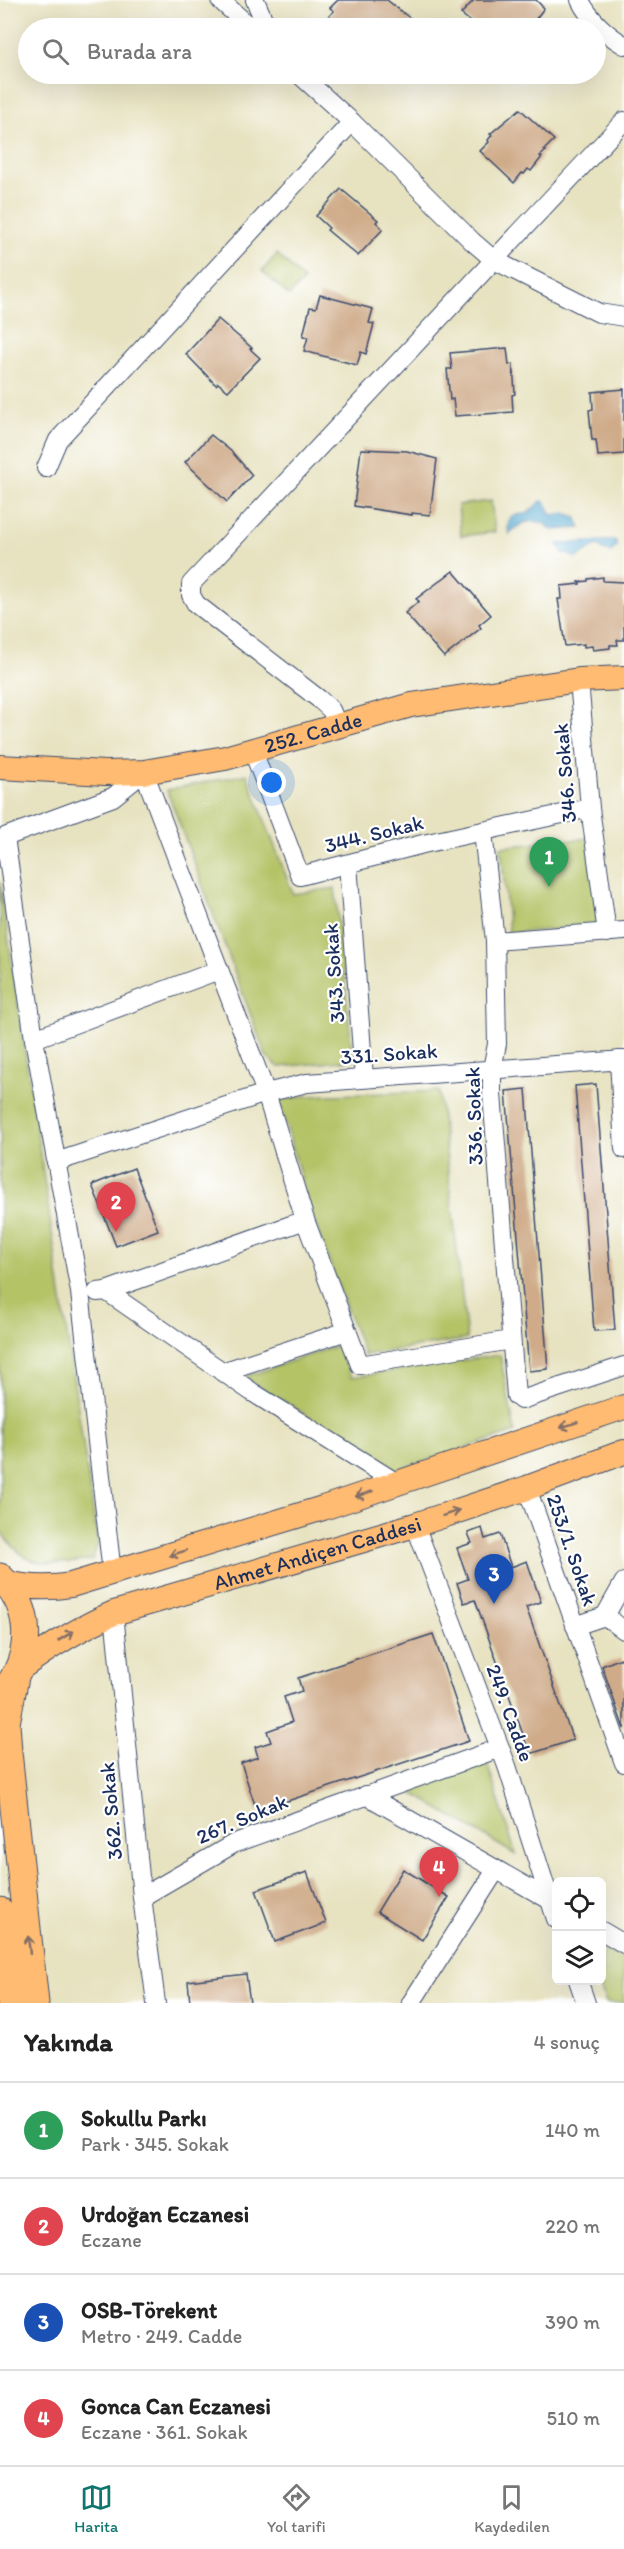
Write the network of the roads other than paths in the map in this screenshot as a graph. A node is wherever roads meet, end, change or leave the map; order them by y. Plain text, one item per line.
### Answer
1 (220, 0) edge
2 (255, 0) edge
3 (580, 0) edge
4 (240, 18) edge
5 (263, 18) edge
6 (593, 18) edge
7 (606, 33) edge
8 (624, 45) edge
9 (309, 84) edge
10 (624, 121) edge
11 (352, 122) junction
12 (494, 260) junction
13 (624, 317) edge
14 (46, 468) dead end
15 (624, 678) edge
16 (579, 680) junction
17 (338, 726) junction
18 (253, 751) junction
19 (0, 767) edge
20 (144, 772) junction
21 (590, 808) junction
22 (483, 832) junction
23 (2, 834) edge
24 (348, 864) junction
25 (616, 932) edge
26 (495, 941) junction
27 (219, 970) junction
28 (34, 1039) junction
29 (622, 1060) edge
30 (492, 1069) junction
31 (364, 1078) junction
32 (266, 1093) junction
33 (624, 1149) edge
34 (56, 1162) junction
35 (305, 1220) junction
36 (106, 1291) junction
37 (80, 1292) junction
38 (347, 1331) junction
39 (511, 1340) junction
40 (624, 1366) edge
41 (222, 1372) junction
42 (624, 1407) edge
43 (624, 1452) edge
44 (397, 1483) junction
45 (527, 1488) junction
46 (415, 1525) junction
47 (112, 1573) junction
48 (3, 1580) edge
49 (624, 1582) edge
50 (114, 1613) junction
51 (605, 1616) junction
52 (575, 1626) junction
53 (624, 1630) edge
54 (11, 1681) edge
55 (500, 1748) junction
56 (624, 1763) edge
57 (5, 1772) edge
58 (366, 1795) junction
59 (496, 1870) junction
60 (142, 1897) junction
61 (552, 1899) edge
62 (552, 1901) edge
63 (0, 1911) edge
64 (604, 1931) edge
65 (624, 1944) edge
66 (580, 1985) edge
67 (11, 2003) edge
68 (35, 2003) edge
69 (156, 2003) edge
70 (411, 2003) edge
71 (586, 2003) edge

1 - 4 street
2 - 5 street
3 - 6 street
7 - 8 street
9 - 11 street
10 - 12 street
11 - 12 street
11 - 14 street
12 - 13 street
12 - 17 street
15 - 16 main road, 252. Cadde
16 - 17 main road, 252. Cadde
16 - 21 street, 346. Sokak
17 - 18 main road, 252. Cadde
18 - 20 main road, 252. Cadde
18 - 24 street, 344. Sokak
19 - 20 main road, 252. Cadde
20 - 23 street
20 - 27 street
21 - 22 street, 344. Sokak
21 - 25 street, 346. Sokak
22 - 24 street, 344. Sokak
22 - 26 street, 336. Sokak
23 - 28 street
24 - 31 street, 343. Sokak
25 - 26 street
26 - 30 street, 336. Sokak
27 - 28 street
27 - 32 street
28 - 34 street
29 - 30 street, 331. Sokak
29 - 33 street
30 - 31 street, 331. Sokak
30 - 39 street, 336. Sokak
31 - 32 street, 331. Sokak
32 - 34 street, 331. Sokak
32 - 35 street
34 - 37 street
35 - 36 street
35 - 38 street
36 - 37 street
36 - 41 street
37 - 47 street
38 - 39 street
38 - 41 street
39 - 40 street, 336. Sokak
41 - 44 street
42 -> 44 main road, Ahmet Andiçen Caddesi
43 - 45 main road, Ahmet Andiçen Caddesi
44 -> 47 main road, Ahmet Andiçen Caddesi
46 -> 45 main road, Ahmet Andiçen Caddesi
45 - 52 street, 253/1. Sokak
46 - 50 main road, Ahmet Andiçen Caddesi
46 - 55 street, 249. Cadde
47 - 48 main road, Ahmet Andiçen Caddesi
48 - 54 highway
49 - 51 street
54 -> 50 main road, Ahmet Andiçen Caddesi
50 - 60 street, 362. Sokak
51 - 52 street
51 - 53 street
52 - 56 street, 253/1. Sokak
54 - 57 highway
55 - 58 street, 267. Sokak
55 - 61 street, 249. Cadde
68 -> 57 highway
58 - 59 street
58 - 60 street, 267. Sokak
59 - 62 street
59 - 70 street
60 - 69 street, 362. Sokak
63 - 67 highway
64 - 65 street
66 - 71 street

